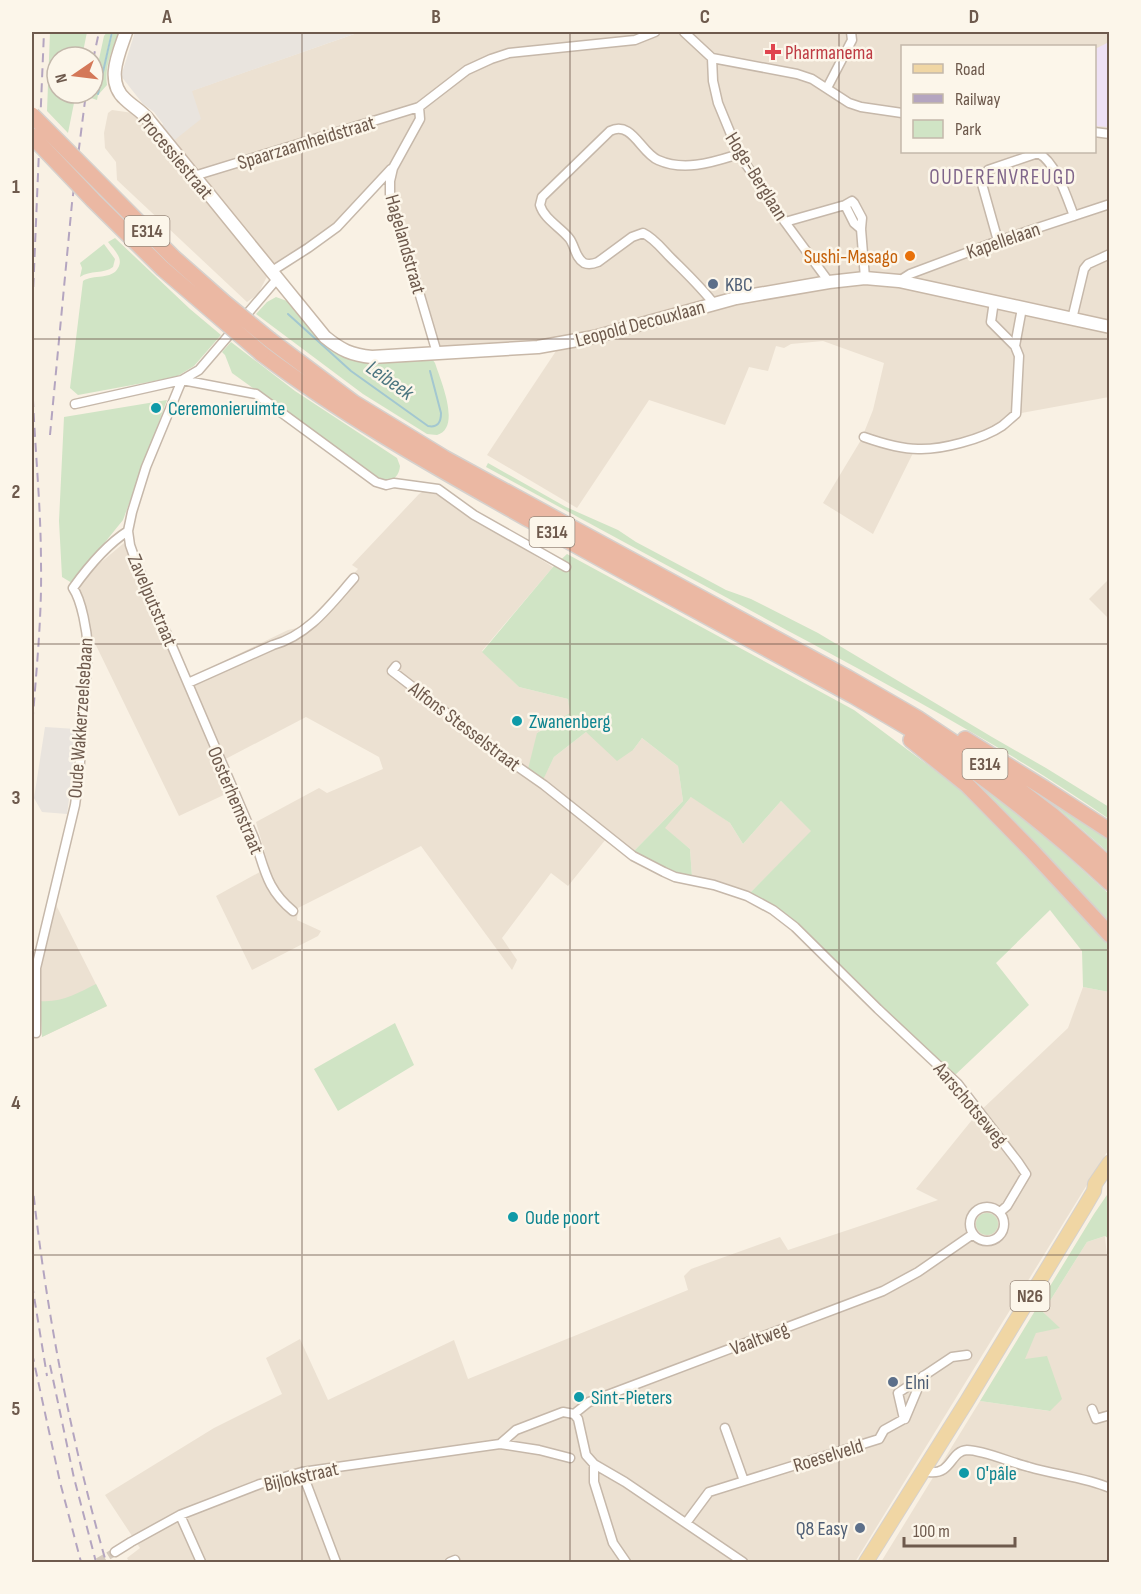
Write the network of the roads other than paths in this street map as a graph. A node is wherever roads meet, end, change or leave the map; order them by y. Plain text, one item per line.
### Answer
1 (126, 32) edge
2 (655, 32) edge
3 (684, 32) edge
4 (851, 32) edge
5 (712, 58) junction
6 (827, 88) junction
7 (419, 107) junction
8 (901, 113) edge
9 (32, 114) edge
10 (32, 136) edge
11 (740, 154) junction
12 (393, 168) junction
13 (194, 176) junction
14 (1110, 204) edge
15 (1074, 216) junction
16 (785, 222) junction
17 (998, 241) junction
18 (1110, 254) edge
19 (274, 275) junction
20 (865, 278) junction
21 (899, 281) junction
22 (829, 282) junction
23 (994, 301) junction
24 (714, 304) junction
25 (1022, 308) junction
26 (1072, 319) junction
27 (1110, 327) edge
28 (265, 346) junction
29 (1015, 346) junction
30 (436, 353) junction
31 (182, 380) junction
32 (75, 404) dead end
33 (864, 437) dead end
34 (128, 531) junction
35 (566, 567) dead end
36 (354, 578) dead end
37 (396, 666) dead end
38 (848, 678) junction
39 (188, 683) junction
40 (852, 695) junction
41 (544, 785) joint
42 (1110, 831) edge
43 (1110, 866) edge
44 (1110, 883) edge
45 (293, 911) dead end
46 (1110, 935) edge
47 (36, 1033) dead end
48 (1110, 1162) edge
49 (1110, 1175) edge
50 (1094, 1191) junction
51 (1000, 1212) junction
52 (974, 1234) junction
53 (967, 1355) dead end
54 (923, 1376) junction
55 (967, 1401) junction
56 (1092, 1409) dead end
57 (574, 1414) junction
58 (1110, 1415) edge
59 (904, 1419) junction
60 (537, 1422) joint
61 (725, 1428) dead end
62 (500, 1444) junction
63 (570, 1458) dead end
64 (594, 1464) junction
65 (302, 1472) junction
66 (929, 1472) junction
67 (744, 1481) junction
68 (1110, 1488) edge
69 (180, 1515) junction
70 (686, 1524) junction
71 (115, 1552) tunnel mouth
72 (201, 1563) edge
73 (336, 1563) edge
74 (626, 1563) edge
75 (743, 1563) edge
76 (866, 1563) edge
77 (873, 1563) edge

1 - 13 street, Processiestraat
2 - 7 street
3 - 5 street
4 - 6 street
5 - 6 street
5 - 11 street, Hoge-Berglaan
6 - 8 street
7 - 12 street, Hagelandstraat
7 - 13 street, Spaarzaamheidstraat
9 - 28 highway, E314, bridge
10 - 28 highway, E314, bridge
11 - 16 street, Hoge-Berglaan
11 - 24 street
12 - 19 street
12 - 30 street, Hagelandstraat
13 - 19 street, Processiestraat
14 - 15 street, Kapellelaan
15 - 17 street, Kapellelaan
15 - 17 street
16 - 20 street
16 - 22 street, Hoge-Berglaan
17 - 21 street, Kapellelaan
18 - 26 street
19 - 30 street, Leopold Decouxlaan
19 - 31 street
20 - 21 street, Leopold Decouxlaan
20 - 22 street, Leopold Decouxlaan
21 - 23 street, Leopold Decouxlaan
22 - 24 street, Leopold Decouxlaan
23 - 25 street, Leopold Decouxlaan
23 - 29 street
24 - 30 street, Leopold Decouxlaan
25 - 26 street, Leopold Decouxlaan
25 - 29 street
26 - 27 street, Leopold Decouxlaan
28 - 38 highway, E314
28 - 40 highway, E314
29 - 33 street
31 - 32 street
31 - 34 street, Zavelputstraat
31 - 35 street
34 - 39 street, Zavelputstraat
34 - 47 street, Oude Wakkerzeelsebaan
36 - 39 street
37 - 41 street, Alfons Stesselstraat
38 - 42 highway
38 - 43 highway, E314
39 - 45 street, Oosterhemstraat
40 - 44 highway, E314
40 - 46 highway
41 - 51 street, Aarschotseweg
48 - 50 main road, N26
49 - 50 main road, N26
50 - 55 main road, N26
51 - 52 street
51 - 52 street
52 - 57 street, Vaaltweg
53 - 54 street
54 - 59 street, Roeselveld
54 - 59 street
55 - 66 main road, N26
55 - 76 main road, N26
56 - 58 street
57 - 60 street, Vaaltweg
57 - 64 street
59 - 67 street, Roeselveld
60 - 62 street, Bijlokstraat
61 - 67 street
62 - 63 street, Bijlokstraat
62 - 65 street, Bijlokstraat
64 - 70 street
64 - 74 street
65 - 69 street, Bijlokstraat
65 - 73 street
66 - 68 street
66 - 77 main road, N26
67 - 70 street, Roeselveld
69 - 71 street, Bijlokstraat
69 - 72 street
70 - 75 street

